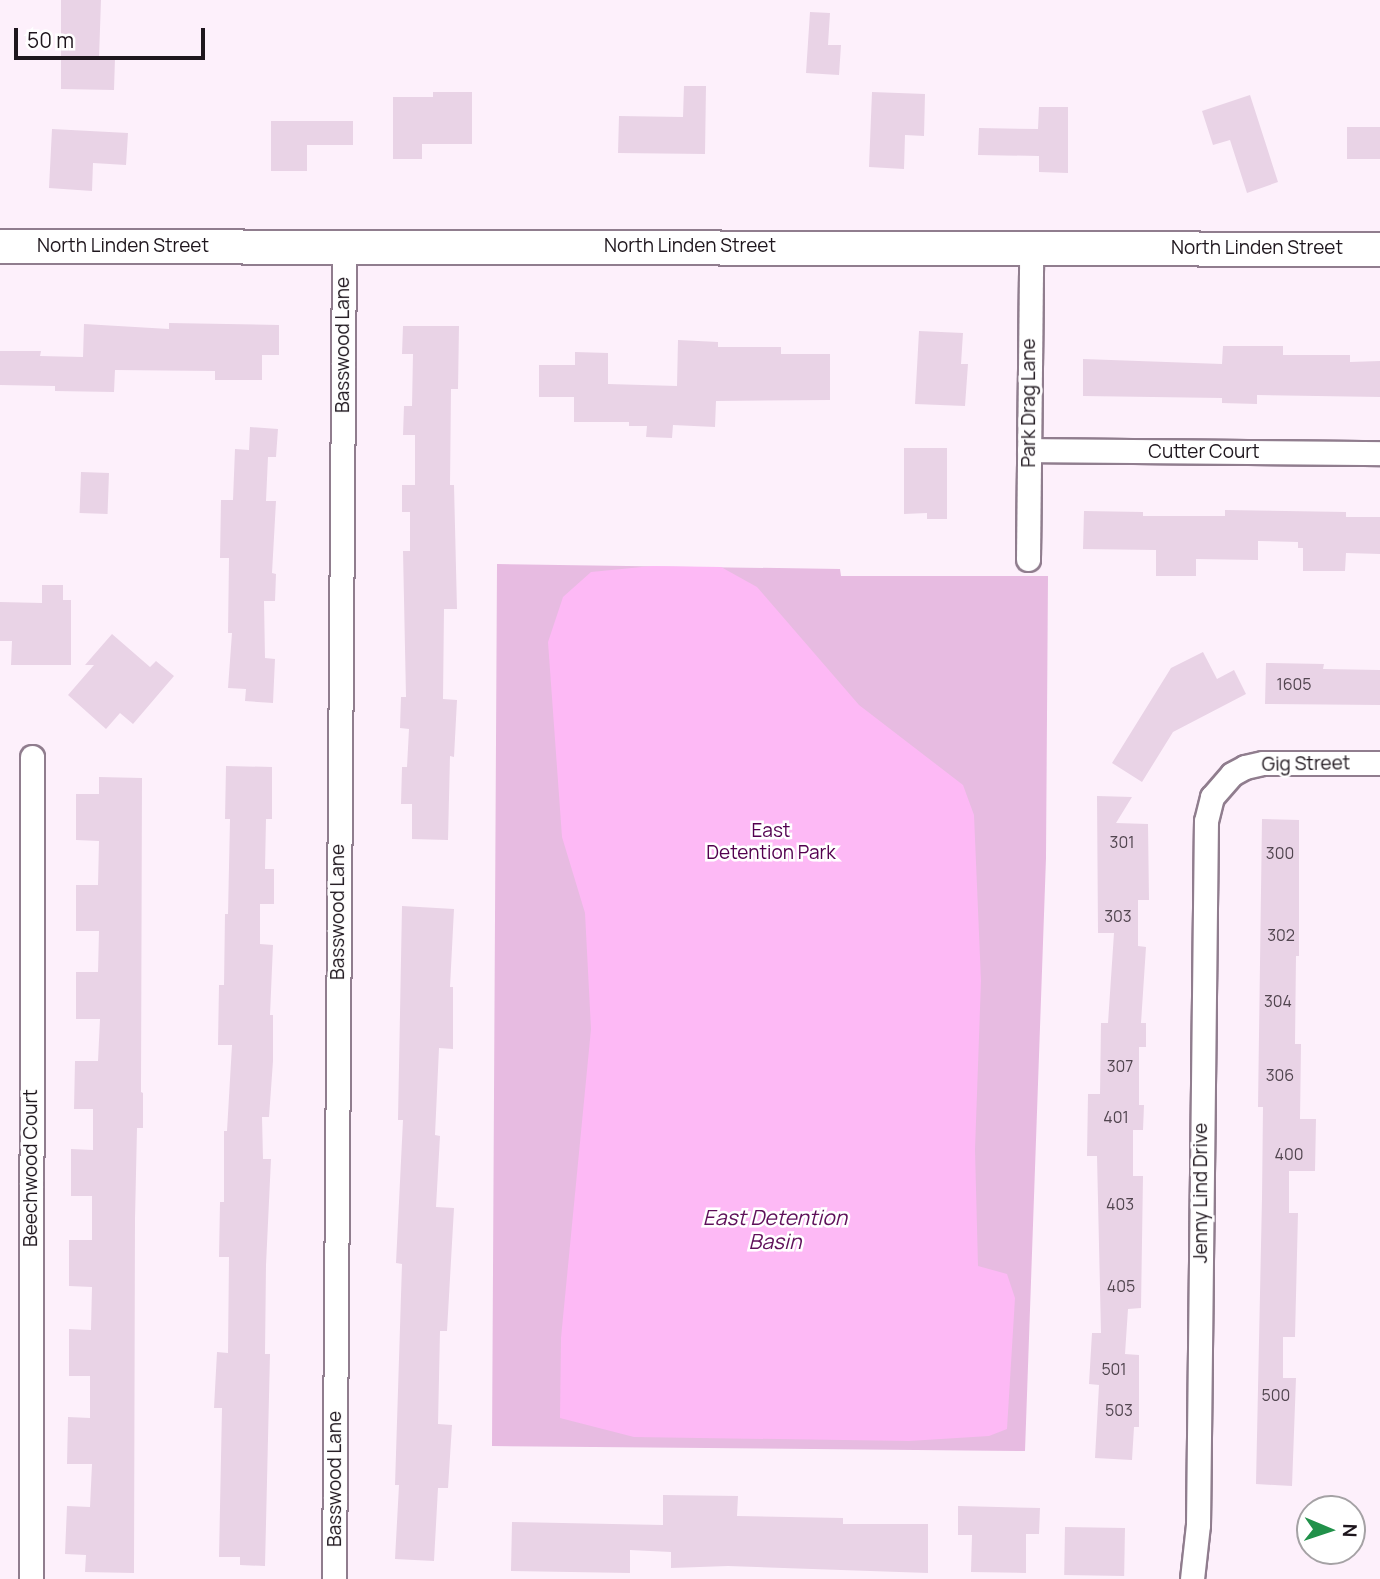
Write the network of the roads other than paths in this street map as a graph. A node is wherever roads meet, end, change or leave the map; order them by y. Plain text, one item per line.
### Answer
1 (0, 246) edge
2 (344, 246) junction
3 (1031, 247) junction
4 (1380, 249) edge
5 (1029, 450) junction
6 (1380, 453) edge
7 (1028, 559) dead end
8 (32, 757) dead end
9 (1380, 763) edge
10 (1210, 806) joint
11 (31, 1579) edge
12 (334, 1579) edge
13 (1192, 1579) edge

1 - 2 main road, North Linden Street
2 - 3 main road, North Linden Street
2 - 12 street, Basswood Lane
3 - 4 main road, North Linden Street
3 - 5 street, Park Drag Lane
5 - 6 street, Cutter Court
5 - 7 street, Park Drag Lane
8 - 11 street, Beechwood Court
9 - 10 street, Gig Street
10 - 13 street, Jenny Lind Drive

